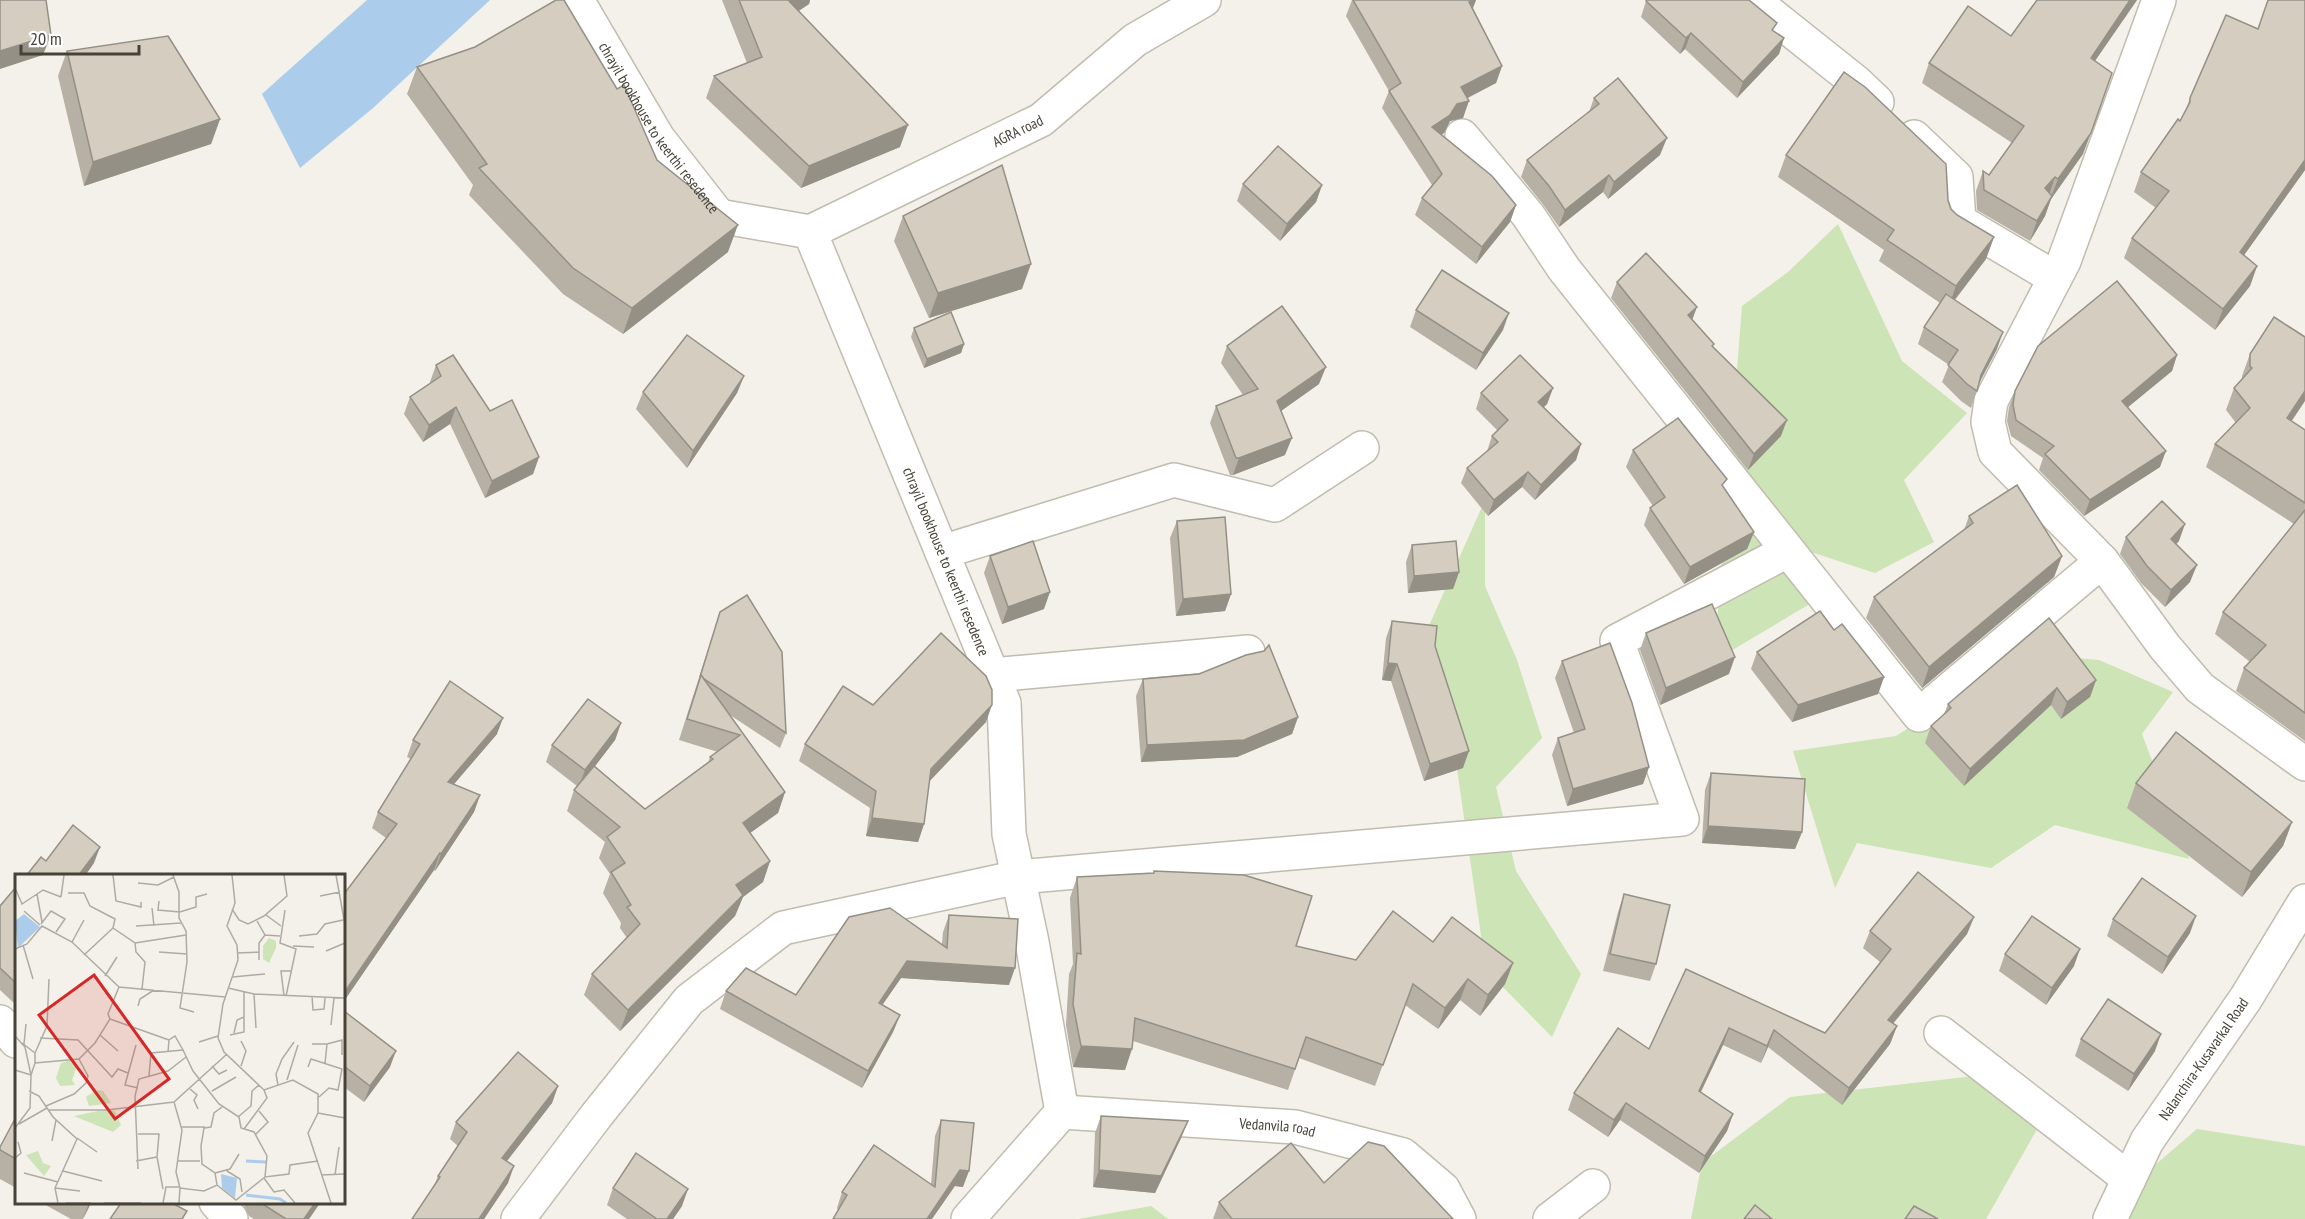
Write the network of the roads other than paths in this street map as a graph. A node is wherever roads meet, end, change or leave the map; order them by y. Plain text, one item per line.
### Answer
1 (577, 0) edge
2 (1204, 0) edge
3 (1753, 0) edge
4 (2159, 0) edge
5 (1462, 136) dead end
6 (810, 232) junction
7 (2055, 278) junction
8 (1362, 448) dead end
9 (1787, 550) junction
10 (942, 552) junction
11 (2102, 561) junction
12 (1248, 652) edge
13 (992, 675) junction
14 (2305, 764) edge
15 (1018, 877) junction
16 (2305, 902) edge
17 (0, 1022) edge
18 (1941, 1033) dead end
19 (15, 1040) edge
20 (1062, 1112) junction
21 (2129, 1179) junction
22 (1593, 1186) dead end
23 (217, 1204) edge
24 (231, 1219) edge
25 (518, 1219) edge
26 (968, 1219) edge
27 (1459, 1219) edge
28 (1550, 1219) edge
29 (2110, 1219) edge

1 - 6 street, chrayil bookhouse to keerthi resedence
2 - 6 street, AGRA road
3 - 7 street
4 - 7 street
5 - 9 street
6 - 10 street, chrayil bookhouse to keerthi resedence
7 - 11 street
8 - 10 street
9 - 11 street
9 - 15 street
10 - 13 street, chrayil bookhouse to keerthi resedence
11 - 14 street
12 - 13 street
13 - 15 street, chrayil bookhouse to keerthi resedence
15 - 20 street, chrayil bookhouse to keerthi resedence
15 - 25 street
16 - 21 street, Nalanchira-Kusavarkal Road
17 - 19 street
18 - 21 street
20 - 26 street
20 - 27 street, Vedanvila road
21 - 29 street, Nalanchira-Kusavarkal Road
22 - 28 street
23 - 24 street

